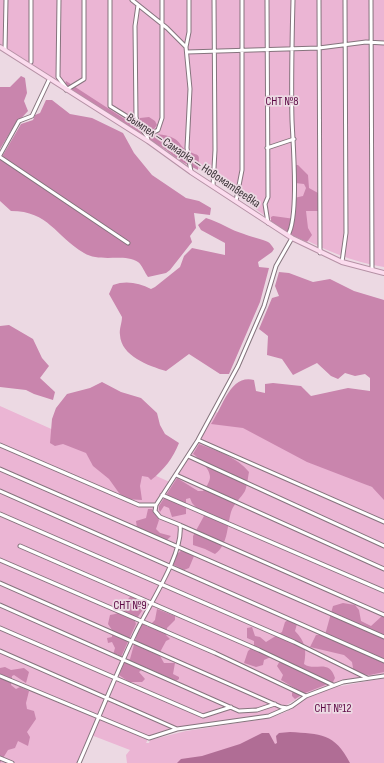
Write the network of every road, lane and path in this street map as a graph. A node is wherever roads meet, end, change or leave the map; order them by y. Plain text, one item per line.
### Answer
1 (6, 0) edge
2 (31, 0) edge
3 (59, 0) edge
4 (84, 0) edge
5 (110, 0) edge
6 (132, 0) edge
7 (162, 0) edge
8 (189, 0) edge
9 (214, 0) edge
10 (242, 0) edge
11 (267, 0) edge
12 (293, 0) edge
13 (318, 0) edge
14 (345, 0) edge
15 (371, 0) edge
16 (137, 3) edge
17 (161, 23) junction
18 (345, 43) junction
19 (371, 43) junction
20 (384, 43) edge
21 (0, 47) edge
22 (186, 47) junction
23 (292, 48) junction
24 (319, 48) junction
25 (267, 50) junction
26 (5, 51) junction
27 (241, 51) junction
28 (187, 52) junction
29 (214, 52) junction
30 (30, 62) dead end
31 (49, 80) junction
32 (67, 90) junction
33 (136, 118) junction
34 (147, 136) junction
35 (294, 139) junction
36 (148, 142) junction
37 (267, 148) junction
38 (0, 156) edge
39 (191, 172) junction
40 (213, 186) junction
41 (236, 201) junction
42 (268, 223) junction
43 (290, 237) junction
44 (128, 243) dead end
45 (320, 253) junction
46 (342, 262) junction
47 (372, 271) junction
48 (384, 273) edge
49 (198, 440) junction
50 (0, 445) edge
51 (188, 456) junction
52 (0, 469) edge
53 (176, 475) junction
54 (0, 491) edge
55 (162, 495) junction
56 (156, 505) junction
57 (0, 514) edge
58 (384, 522) edge
59 (180, 525) junction
60 (20, 546) dead end
61 (178, 546) junction
62 (384, 546) edge
63 (0, 560) edge
64 (170, 566) junction
65 (384, 570) edge
66 (0, 582) edge
67 (161, 585) junction
68 (384, 591) edge
69 (151, 603) junction
70 (0, 605) edge
71 (384, 615) edge
72 (141, 622) junction
73 (0, 628) edge
74 (384, 637) edge
75 (132, 640) junction
76 (0, 651) edge
77 (123, 660) junction
78 (384, 661) edge
79 (0, 676) edge
80 (384, 676) edge
81 (115, 678) junction
82 (368, 678) junction
83 (333, 686) junction
84 (306, 696) junction
85 (106, 698) junction
86 (275, 704) junction
87 (231, 707) junction
88 (288, 708) junction
89 (99, 717) junction
90 (177, 729) junction
91 (0, 758) edge
92 (12, 763) edge
93 (79, 763) edge

1 - 26 street
2 - 30 street
3 - 32 street
4 - 32 street
5 - 33 street
6 - 16 street
7 - 17 street
8 - 22 street
9 - 29 street
10 - 27 street
11 - 25 street
12 - 23 street
13 - 24 street
14 - 18 street
15 - 19 street
16 - 17 street
16 - 33 street
17 - 22 street
17 - 34 street
18 - 19 street
18 - 24 street
18 - 46 street
19 - 20 street
19 - 47 street
21 - 26 main road, Вымпел — Самарка — Новоматвеевка
22 - 28 street
23 - 24 street
23 - 25 street
23 - 35 street
24 - 45 street
25 - 27 street
25 - 37 street
26 - 31 main road, Вымпел — Самарка — Новоматвеевка
27 - 29 street
27 - 41 street
28 - 29 street
28 - 39 street
29 - 40 street
31 - 32 main road, Вымпел — Самарка — Новоматвеевка
31 - 38 street
32 - 36 main road, Вымпел — Самарка — Новоматвеевка
33 - 34 street
34 - 36 street
35 - 37 street
35 - 43 street
36 - 39 main road, Вымпел — Самарка — Новоматвеевка
37 - 42 street
38 - 44 street
39 - 40 main road, Вымпел — Самарка — Новоматвеевка
40 - 41 main road, Вымпел — Самарка — Новоматвеевка
41 - 42 main road, Вымпел — Самарка — Новоматвеевка
42 - 43 main road, Вымпел — Самарка — Новоматвеевка
43 - 45 main road, Вымпел — Самарка — Новоматвеевка
43 - 49 street
45 - 46 main road, Вымпел — Самарка — Новоматвеевка
46 - 47 main road, Вымпел — Самарка — Новоматвеевка
47 - 48 main road, Вымпел — Самарка — Новоматвеевка
49 - 51 street
49 - 58 street
50 - 56 street
51 - 53 street
51 - 62 street
52 - 61 street
53 - 55 street
53 - 65 street
54 - 64 street
55 - 56 street
55 - 68 street
56 - 59 street
57 - 67 street
59 - 61 street
59 - 71 street
60 - 69 street
61 - 64 street
61 - 74 street
63 - 72 street
64 - 67 street
64 - 78 street
66 - 75 street
67 - 69 street
67 - 82 street
69 - 72 street
69 - 83 street
70 - 77 street
72 - 75 street
72 - 84 street
73 - 81 street
75 - 77 street
75 - 86 street
76 - 85 street
77 - 81 street
77 - 87 street
79 - 89 street
80 - 82 street
81 - 85 street
81 - 87 street
82 - 83 street
83 - 84 street
84 - 88 street
85 - 89 street
85 - 90 street
86 - 87 street
86 - 88 street
88 - 90 street
89 - 90 street
89 - 93 street
91 - 92 street

